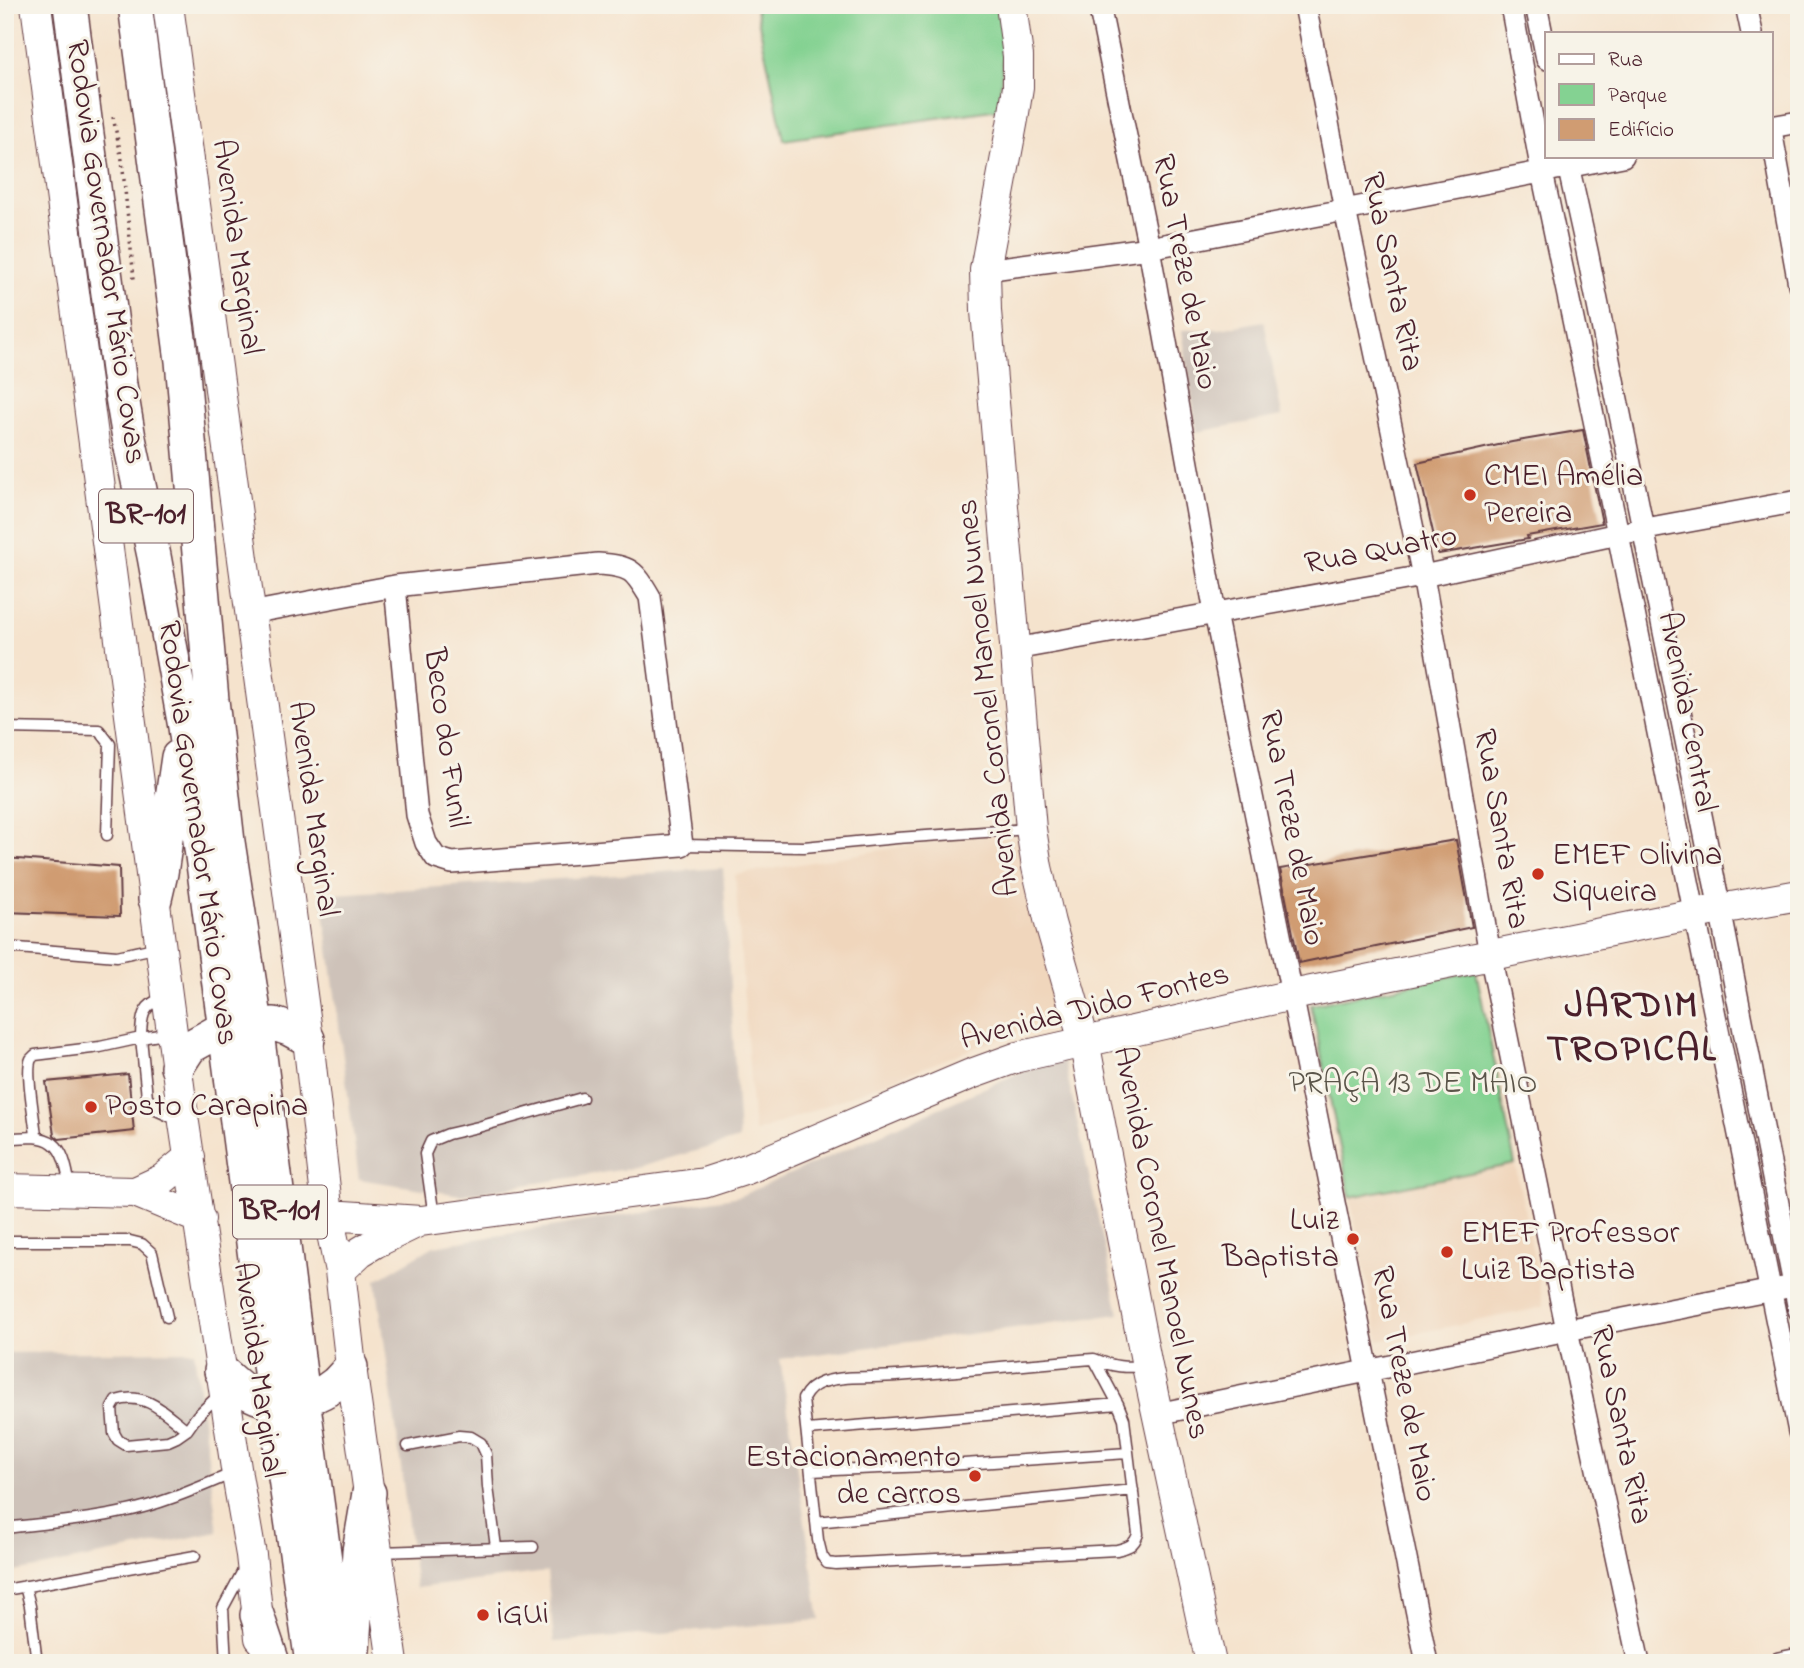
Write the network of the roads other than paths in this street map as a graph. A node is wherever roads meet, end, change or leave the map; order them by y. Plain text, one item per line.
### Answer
1 (37, 5) edge
2 (70, 5) edge
3 (135, 5) edge
4 (168, 5) edge
5 (1012, 5) edge
6 (1099, 5) edge
7 (1305, 5) edge
8 (1511, 5) edge
9 (1536, 5) edge
10 (1746, 5) edge
11 (1752, 32) edge
12 (1545, 49) edge
13 (1799, 122) edge
14 (1772, 129) edge
15 (1772, 135) edge
16 (1601, 158) edge
17 (1567, 161) edge
18 (1542, 172) junction
19 (1345, 210) junction
20 (1149, 248) junction
21 (985, 270) junction
22 (1799, 284) edge
23 (1799, 501) edge
24 (1642, 530) junction
25 (1618, 534) junction
26 (1423, 576) junction
27 (395, 586) junction
28 (250, 613) junction
29 (1215, 613) junction
30 (1015, 649) junction
31 (184, 727) junction
32 (5, 728) edge
33 (1031, 829) junction
34 (107, 835) dead end
35 (682, 845) junction
36 (1799, 895) edge
37 (155, 899) junction
38 (1707, 911) junction
39 (5, 947) edge
40 (161, 947) junction
41 (1490, 954) junction
42 (1293, 995) junction
43 (167, 996) junction
44 (241, 1026) junction
45 (173, 1033) junction
46 (141, 1038) junction
47 (309, 1040) junction
48 (1084, 1041) junction
49 (177, 1067) junction
50 (582, 1098) dead end
51 (184, 1123) junction
52 (36, 1136) junction
53 (5, 1139) edge
54 (190, 1157) junction
55 (5, 1189) edge
56 (70, 1191) junction
57 (135, 1192) junction
58 (328, 1214) junction
59 (200, 1219) junction
60 (428, 1220) junction
61 (5, 1241) edge
62 (340, 1271) junction
63 (1796, 1284) edge
64 (1769, 1291) junction
65 (1799, 1310) edge
66 (167, 1317) dead end
67 (1567, 1329) junction
68 (1094, 1359) junction
69 (1147, 1366) junction
70 (351, 1367) junction
71 (1367, 1370) junction
72 (223, 1380) junction
73 (289, 1401) junction
74 (1118, 1404) junction
75 (1157, 1414) junction
76 (187, 1430) junction
77 (807, 1430) junction
78 (1799, 1432) edge
79 (408, 1446) dead end
80 (1128, 1453) junction
81 (811, 1471) junction
82 (237, 1475) junction
83 (1133, 1490) junction
84 (369, 1493) junction
85 (816, 1522) junction
86 (5, 1528) edge
87 (533, 1546) dead end
88 (496, 1547) junction
89 (377, 1552) junction
90 (251, 1555) junction
91 (195, 1556) dead end
92 (25, 1586) junction
93 (5, 1590) edge
94 (257, 1615) junction
95 (1799, 1659) edge
96 (37, 1663) edge
97 (226, 1663) edge
98 (262, 1663) edge
99 (273, 1663) edge
100 (312, 1663) edge
101 (339, 1663) edge
102 (351, 1663) edge
103 (393, 1663) edge
104 (1211, 1663) edge
105 (1427, 1663) edge
106 (1639, 1663) edge
107 (1779, 1663) edge

1 - 37 street, Avenida Marginal
2 - 31 main road, Rodovia Governador Mário Covas / BR-101
3 - 44 main road, Rodovia Governador Mário Covas / BR-101
4 - 28 street, Avenida Marginal
5 - 21 street, Avenida Coronel Manoel Nunes
6 - 20 street, Rua Treze de Maio
7 - 19 street, Rua Santa Rita
8 - 18 street, Avenida Central
9 - 12 street
10 - 11 street
13 - 14 street
15 - 22 street
16 - 17 street
17 - 18 street
17 - 24 street, Avenida Central
18 - 19 street
18 - 25 street, Avenida Central
19 - 20 street
19 - 26 street, Rua Santa Rita
20 - 21 street
20 - 29 street, Rua Treze de Maio
21 - 30 street, Avenida Coronel Manoel Nunes
23 - 24 street, Rua Quatro
24 - 25 street, Rua Quatro
24 - 38 street, Avenida Central
25 - 26 street, Rua Quatro
25 - 38 street, Avenida Central
26 - 29 street, Rua Quatro
26 - 41 street, Rua Santa Rita
27 - 28 street
27 - 35 street
27 - 35 street, Beco do Funil
28 - 47 street, Avenida Marginal
29 - 30 street, Rua Quatro
29 - 42 street, Rua Treze de Maio
30 - 33 street, Avenida Coronel Manoel Nunes
31 - 37 main road
31 - 44 main road, Rodovia Governador Mário Covas / BR-101
32 - 34 lane
33 - 35 lane, Beco do Funil
33 - 48 street, Avenida Coronel Manoel Nunes
36 - 38 street, Avenida Dido Fontes
37 - 40 street, Avenida Marginal
38 - 41 street, Avenida Dido Fontes
38 - 63 street, Avenida Central
38 - 64 street, Avenida Central
39 - 40 lane
40 - 43 street, Avenida Marginal
41 - 42 street, Avenida Dido Fontes
41 - 67 street, Rua Santa Rita
42 - 48 street, Avenida Dido Fontes
42 - 71 street, Rua Treze de Maio
43 - 45 street, Avenida Marginal
43 - 46 lane
44 - 47 main road
44 - 49 main road
44 - 73 main road, Rodovia Governador Mário Covas / BR-101
45 - 46 lane
45 - 49 street, Avenida Marginal
46 - 51 lane
46 - 52 lane
47 - 58 street, Avenida Marginal
48 - 60 street, Avenida Dido Fontes
48 - 69 street, Avenida Coronel Manoel Nunes
49 - 51 street, Avenida Marginal
50 - 60 lane
51 - 54 street, Avenida Marginal
52 - 53 lane
52 - 56 lane
54 - 57 street
54 - 59 street, Avenida Marginal
55 - 56 street
56 - 57 street
57 - 59 street
58 - 60 street, Avenida Dido Fontes
58 - 62 street, Avenida Marginal
59 - 72 street, Avenida Marginal
60 - 62 street, Avenida Dido Fontes
61 - 66 lane
62 - 70 street, Avenida Marginal
63 - 64 street
63 - 65 street, Avenida Central
64 - 67 street
64 - 78 street, Avenida Central
67 - 71 street
67 - 106 street, Rua Santa Rita
68 - 69 lane
68 - 74 lane
68 - 77 lane
69 - 75 street, Avenida Coronel Manoel Nunes
70 - 73 main road
70 - 84 street, Avenida Marginal
71 - 75 street
71 - 105 street, Rua Treze de Maio
72 - 73 main road
72 - 76 lane
72 - 82 street, Avenida Marginal
73 - 100 main road, Rodovia Governador Mário Covas / BR-101
73 - 101 main road, Rodovia Governador Mário Covas / BR-101
74 - 77 lane
74 - 80 lane
75 - 104 street, Avenida Coronel Manoel Nunes
76 - 76 lane
77 - 81 lane
79 - 88 lane
80 - 81 lane
80 - 83 lane
81 - 85 lane
82 - 86 lane
82 - 90 street, Avenida Marginal
83 - 85 lane
83 - 85 lane
84 - 89 street, Avenida Marginal
84 - 102 main road
87 - 88 lane
88 - 89 lane
89 - 103 street, Avenida Marginal
90 - 94 street, Avenida Marginal
90 - 97 lane
91 - 92 lane
92 - 93 lane
92 - 96 lane
94 - 98 street, Avenida Marginal
94 - 99 main road
95 - 107 street

